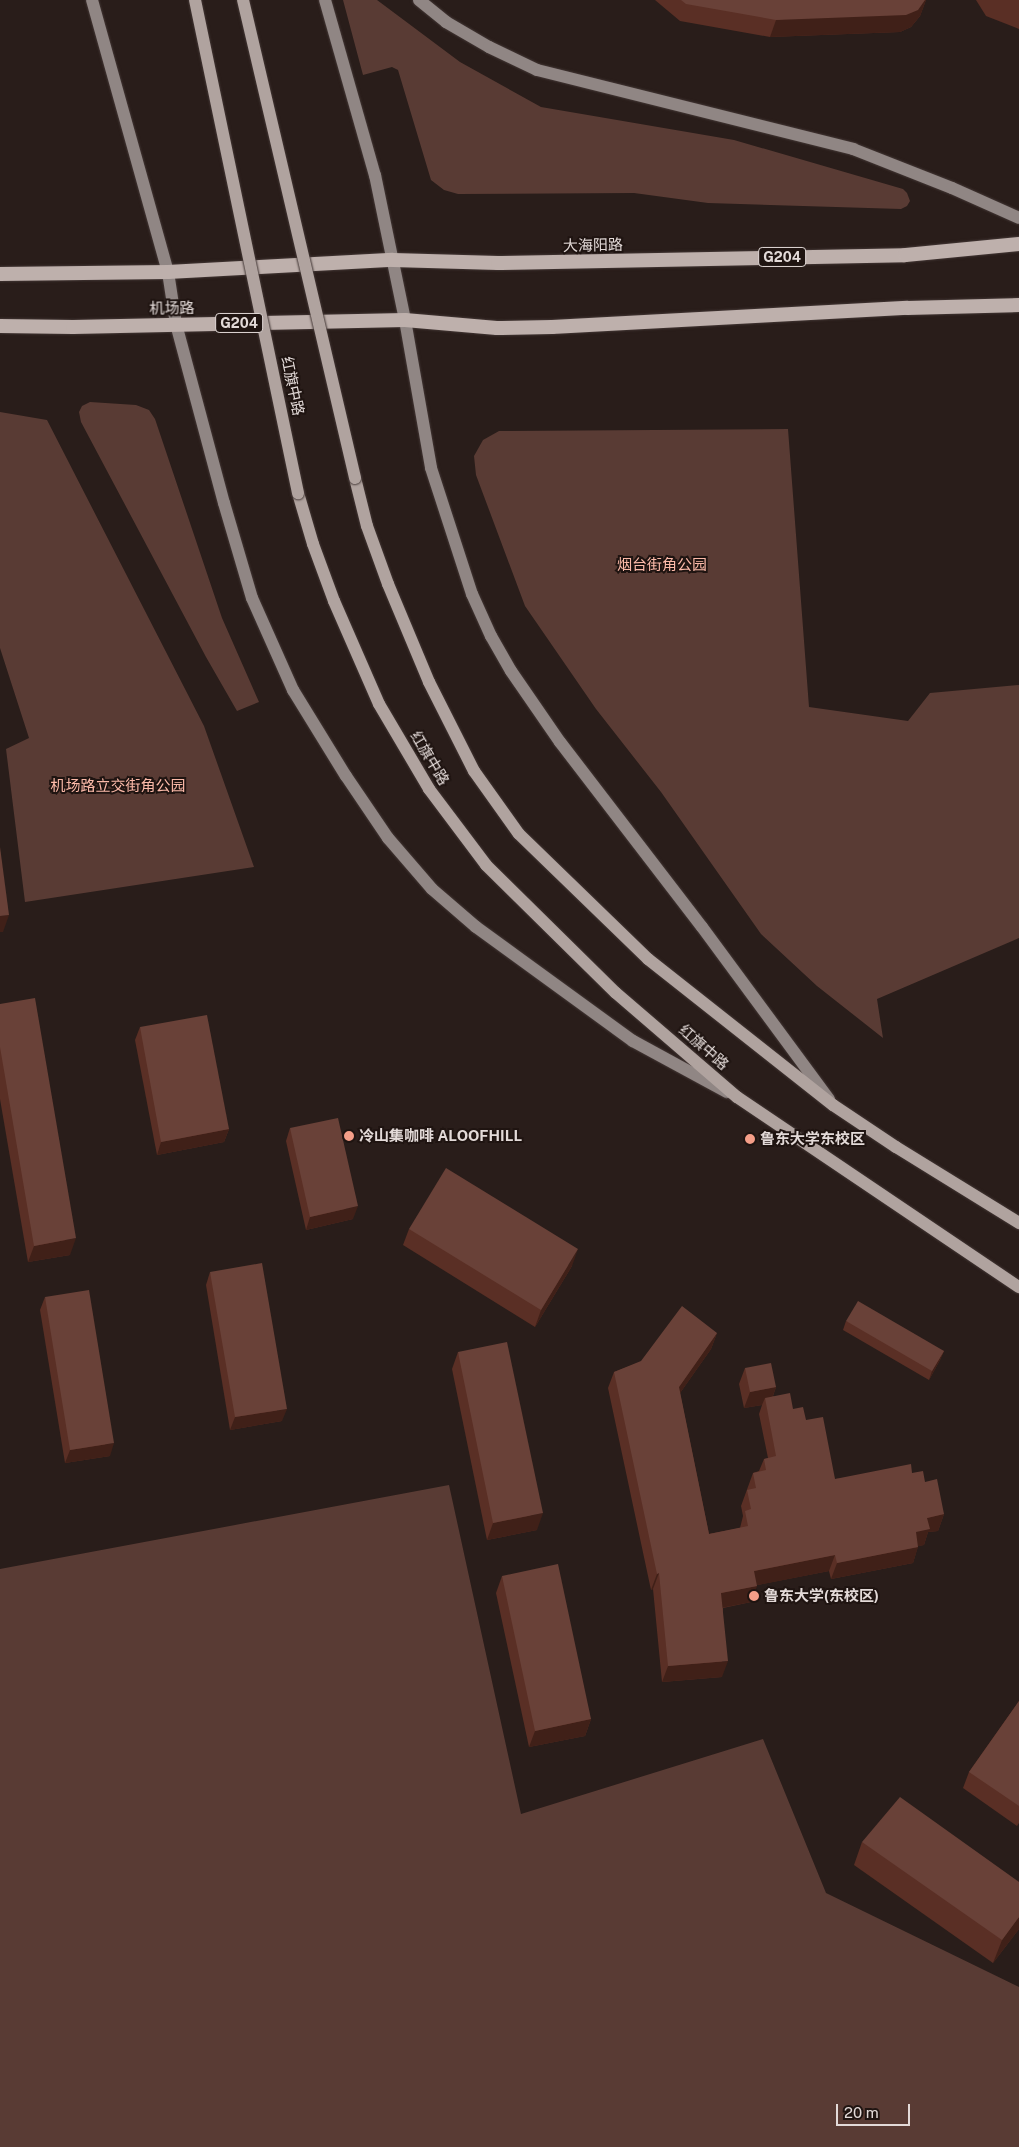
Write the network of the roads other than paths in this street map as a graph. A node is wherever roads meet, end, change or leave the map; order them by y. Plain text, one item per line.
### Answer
1 (92, 0) edge
2 (195, 0) edge
3 (243, 0) edge
4 (325, 0) edge
5 (419, 0) edge
6 (1019, 218) edge
7 (1019, 244) edge
8 (393, 260) junction
9 (168, 272) junction
10 (0, 274) edge
11 (1019, 305) edge
12 (405, 320) junction
13 (176, 324) junction
14 (0, 326) edge
15 (736, 1097) junction
16 (833, 1105) junction
17 (1019, 1223) edge
18 (1019, 1287) edge

1 - 9 main road
2 - 15 main road, 红旗中路, bridge
3 - 16 main road, 红旗中路, bridge
4 - 8 main road
5 - 6 main road
7 - 8 highway, 大海阳路 / G204
8 - 9 highway, 大海阳路 / G204
8 - 12 main road
9 - 10 highway, G204
9 - 13 main road
11 - 12 highway, G204
12 - 13 highway, 机场路 / G204
12 - 16 main road
13 - 14 highway, 机场路 / G204
13 - 15 main road
15 - 18 main road, 红旗中路
16 - 17 main road, 红旗中路

